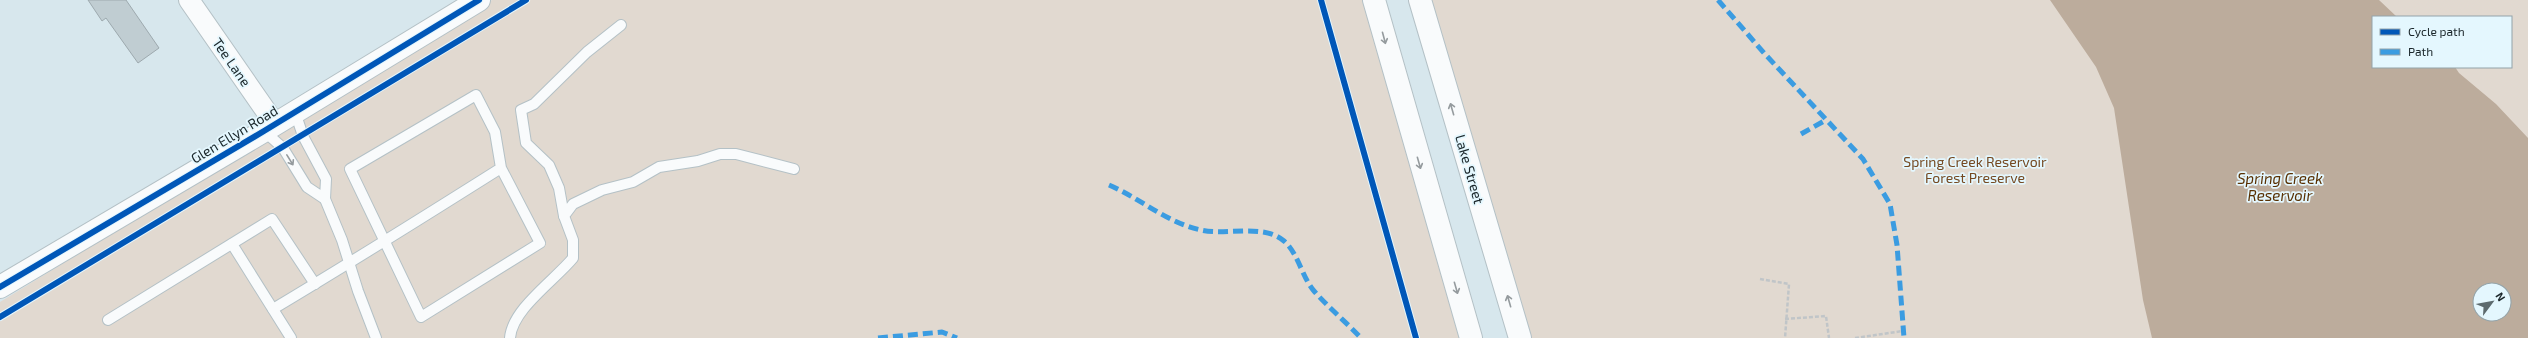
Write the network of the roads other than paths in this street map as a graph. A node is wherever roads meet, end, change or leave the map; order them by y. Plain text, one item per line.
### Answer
1 (189, 0) edge
2 (479, 0) edge
3 (1374, 0) edge
4 (1420, 0) edge
5 (621, 26) dead end
6 (294, 112) junction
7 (270, 128) junction
8 (501, 168) junction
9 (794, 169) dead end
10 (325, 199) junction
11 (564, 216) junction
12 (386, 240) junction
13 (232, 244) junction
14 (349, 263) junction
15 (315, 284) junction
16 (0, 287) edge
17 (273, 310) junction
18 (108, 320) dead end
19 (291, 338) edge
20 (376, 338) edge
21 (510, 338) edge
22 (1471, 338) edge
23 (1520, 338) edge

1 - 7 street, Tee Lane
2 - 6 main road, Glen Ellyn Road
3 -> 22 main road
23 -> 4 main road, Lake Street
5 - 11 lane
6 - 7 main road, Glen Ellyn Road
6 - 10 lane
7 -> 10 lane
7 - 16 main road, Glen Ellyn Road
8 - 12 lane
8 - 12 lane
8 - 12 lane
9 - 11 lane
10 - 14 lane
11 - 21 lane
12 - 14 lane
13 - 15 lane
13 - 17 lane
13 - 18 lane
14 - 15 lane
14 - 20 lane
15 - 17 lane
17 - 19 lane

